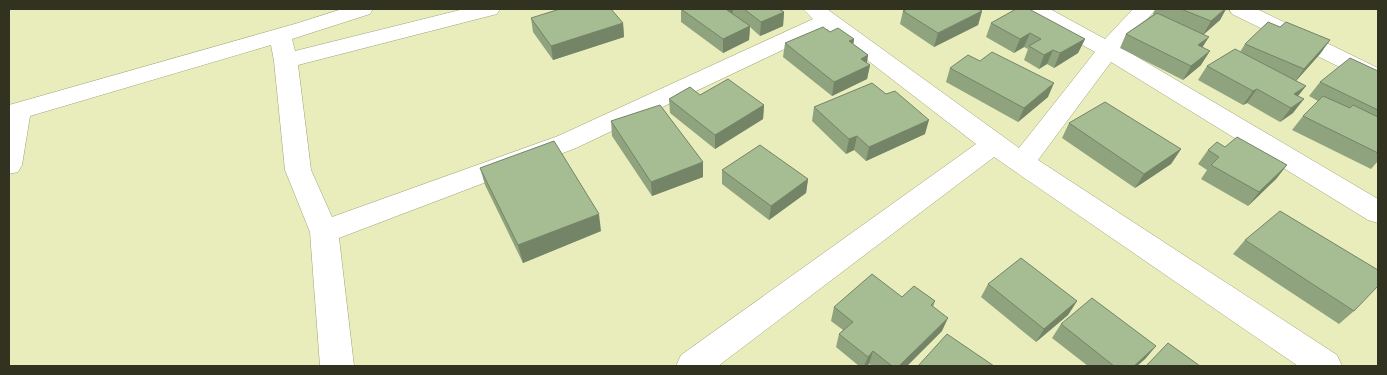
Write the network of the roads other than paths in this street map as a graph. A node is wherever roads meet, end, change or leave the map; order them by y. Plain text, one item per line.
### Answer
1 (362, 9) edge
2 (489, 9) edge
3 (1034, 9) edge
4 (1145, 9) edge
5 (1240, 9) edge
6 (821, 15) edge
7 (283, 48) junction
8 (1108, 50) junction
9 (1378, 77) edge
10 (14, 113) edge
11 (994, 144) junction
12 (1022, 163) junction
13 (9, 165) edge
14 (1378, 212) edge
15 (324, 232) junction
16 (708, 362) edge
17 (337, 366) edge
18 (1325, 366) edge

1 - 7 street
2 - 7 street
3 - 8 street
4 - 8 street
5 - 9 street
6 - 11 street
6 - 15 street
7 - 10 street
7 - 15 street
8 - 12 street
8 - 14 street
10 - 13 street
11 - 12 street
11 - 16 street
12 - 18 street
15 - 17 street

